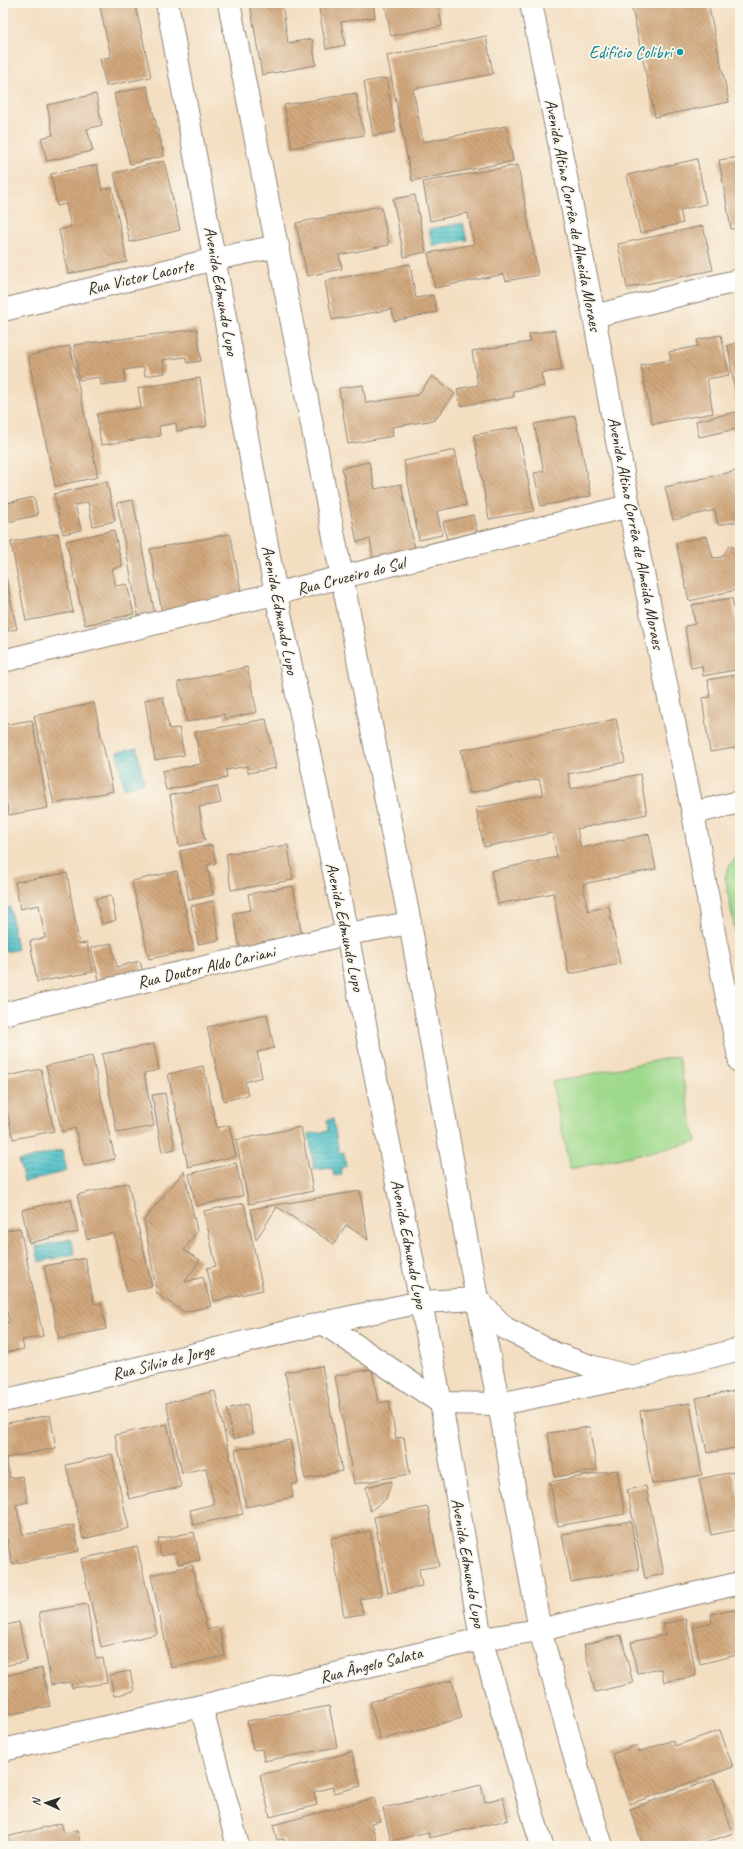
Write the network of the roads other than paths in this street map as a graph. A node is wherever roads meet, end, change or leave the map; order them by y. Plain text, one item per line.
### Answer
1 (167, 3) edge
2 (229, 3) edge
3 (531, 3) edge
4 (278, 246) junction
5 (215, 259) junction
6 (740, 280) edge
7 (3, 310) edge
8 (594, 316) junction
9 (629, 506) junction
10 (342, 578) junction
11 (276, 594) junction
12 (3, 661) edge
13 (740, 802) edge
14 (693, 813) junction
15 (410, 923) junction
16 (347, 934) junction
17 (3, 1014) edge
18 (740, 1062) edge
19 (477, 1299) junction
20 (421, 1302) junction
21 (323, 1323) junction
22 (740, 1349) edge
23 (632, 1377) junction
24 (3, 1401) edge
25 (441, 1403) junction
26 (500, 1404) junction
27 (740, 1583) edge
28 (540, 1630) junction
29 (481, 1639) junction
30 (201, 1706) junction
31 (3, 1750) edge
32 (238, 1846) edge
33 (542, 1846) edge
34 (602, 1846) edge

1 - 5 street, Avenida Edmundo Lupo
2 - 4 street
3 - 8 street, Avenida Altino Corrêa de Almeida Moraes
4 - 5 street, Rua Victor Lacorte
4 - 10 street
5 - 7 street, Rua Victor Lacorte
5 - 11 street, Avenida Edmundo Lupo
6 - 8 street
8 - 9 street, Avenida Altino Corrêa de Almeida Moraes
9 - 10 street, Rua Cruzeiro do Sul
9 - 14 street, Avenida Altino Corrêa de Almeida Moraes
10 - 11 street, Rua Cruzeiro do Sul
10 - 15 street
11 - 12 street, Rua Cruzeiro do Sul
11 - 16 street, Avenida Edmundo Lupo
13 - 14 street
14 - 18 street, Avenida Altino Corrêa de Almeida Moraes
15 - 16 street, Rua Doutor Aldo Cariani
15 - 19 street
16 - 17 street, Rua Doutor Aldo Cariani
16 - 20 street, Avenida Edmundo Lupo
19 - 20 street, Rua Silvio de Jorge
19 - 23 street
19 - 26 street
20 - 21 street, Rua Silvio de Jorge
20 - 25 street, Avenida Edmundo Lupo
21 - 24 street, Rua Silvio de Jorge
21 - 25 street
22 - 23 street
23 - 26 street
25 - 26 street
25 - 29 street, Avenida Edmundo Lupo
26 - 28 street
27 - 28 street, Rua Ângelo Salata
28 - 29 street, Rua Ângelo Salata
28 - 34 street
29 - 30 street, Rua Ângelo Salata
29 - 33 street, Avenida Edmundo Lupo
30 - 31 street, Rua Ângelo Salata
30 - 32 street

